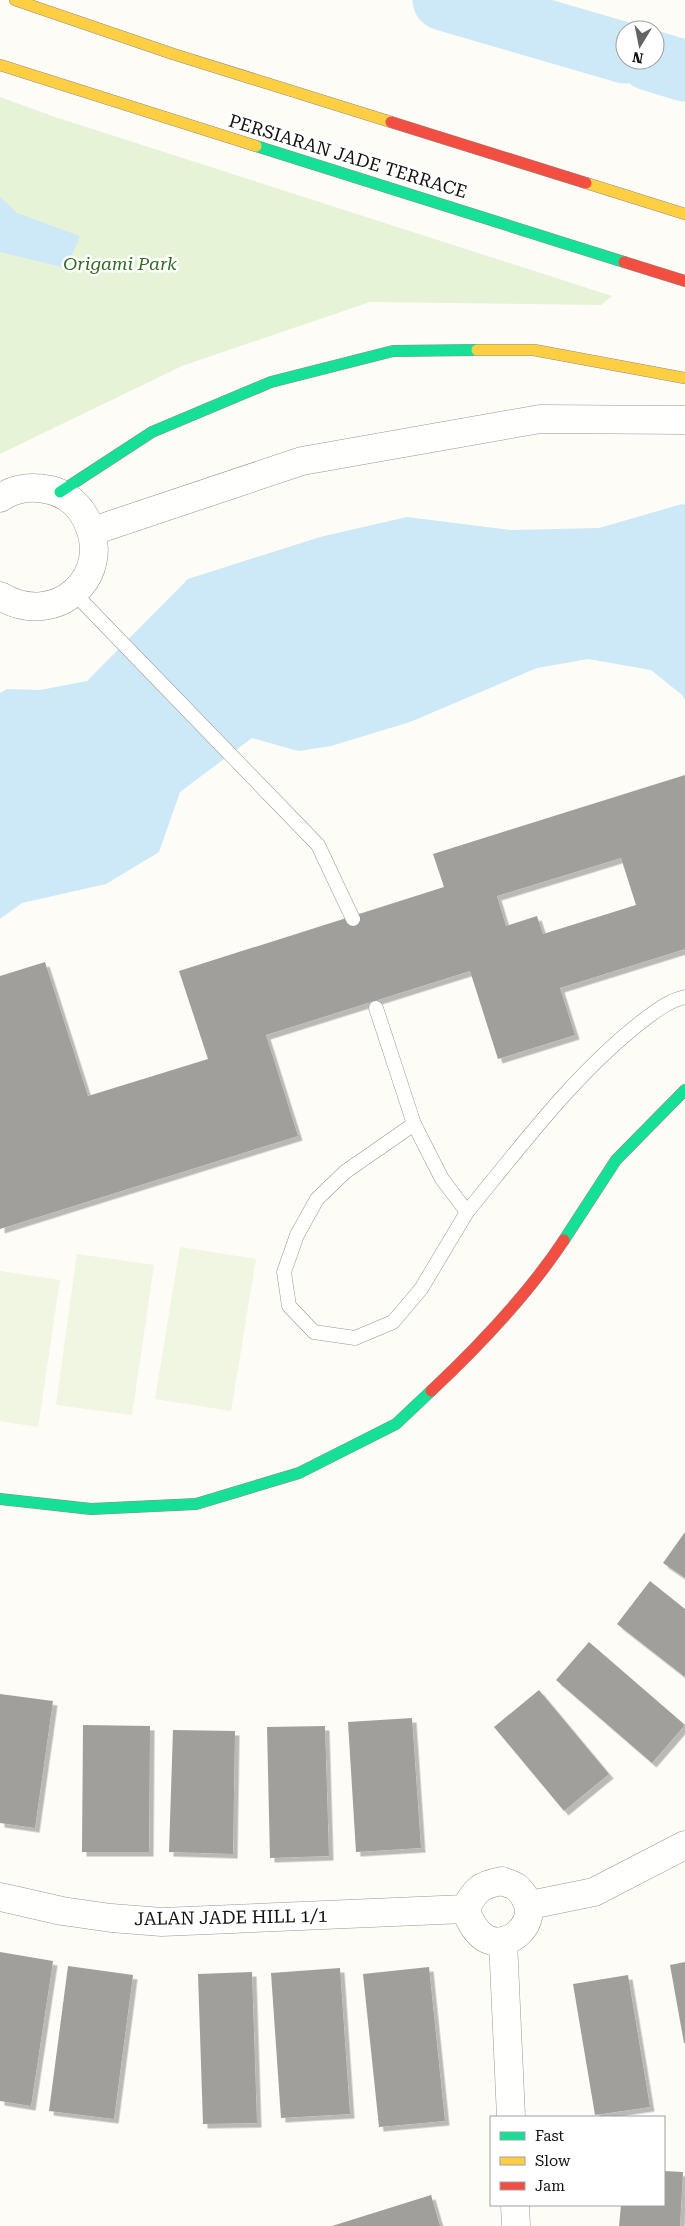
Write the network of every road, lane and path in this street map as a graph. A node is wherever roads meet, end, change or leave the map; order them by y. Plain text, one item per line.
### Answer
1 (15, 0) edge
2 (0, 66) edge
3 (685, 214) edge
4 (685, 281) edge
5 (685, 378) edge
6 (685, 420) edge
7 (60, 492) junction
8 (0, 498) edge
9 (93, 531) junction
10 (74, 593) junction
11 (4, 604) edge
12 (353, 919) dead end
13 (685, 997) edge
14 (376, 1008) dead end
15 (685, 1090) edge
16 (414, 1124) junction
17 (467, 1212) junction
18 (0, 1499) edge
19 (685, 1845) edge
20 (0, 1897) edge
21 (530, 1905) junction
22 (465, 1909) junction
23 (503, 1941) junction
24 (511, 2116) edge
25 (515, 2206) edge
26 (516, 2226) edge

1 - 3 street
2 - 4 street, PERSIARAN JADE TERRACE
5 - 7 street
6 - 9 street
7 - 8 street
7 - 9 street
9 - 10 street
10 - 11 street
10 - 12 lane
13 - 17 lane
14 - 16 lane
15 - 18 street
16 - 17 lane
16 - 17 lane
19 - 21 street
20 - 22 street, JALAN JADE HILL 1/1
21 - 22 street
21 - 23 street
22 - 23 street
23 - 24 street
25 - 26 street

